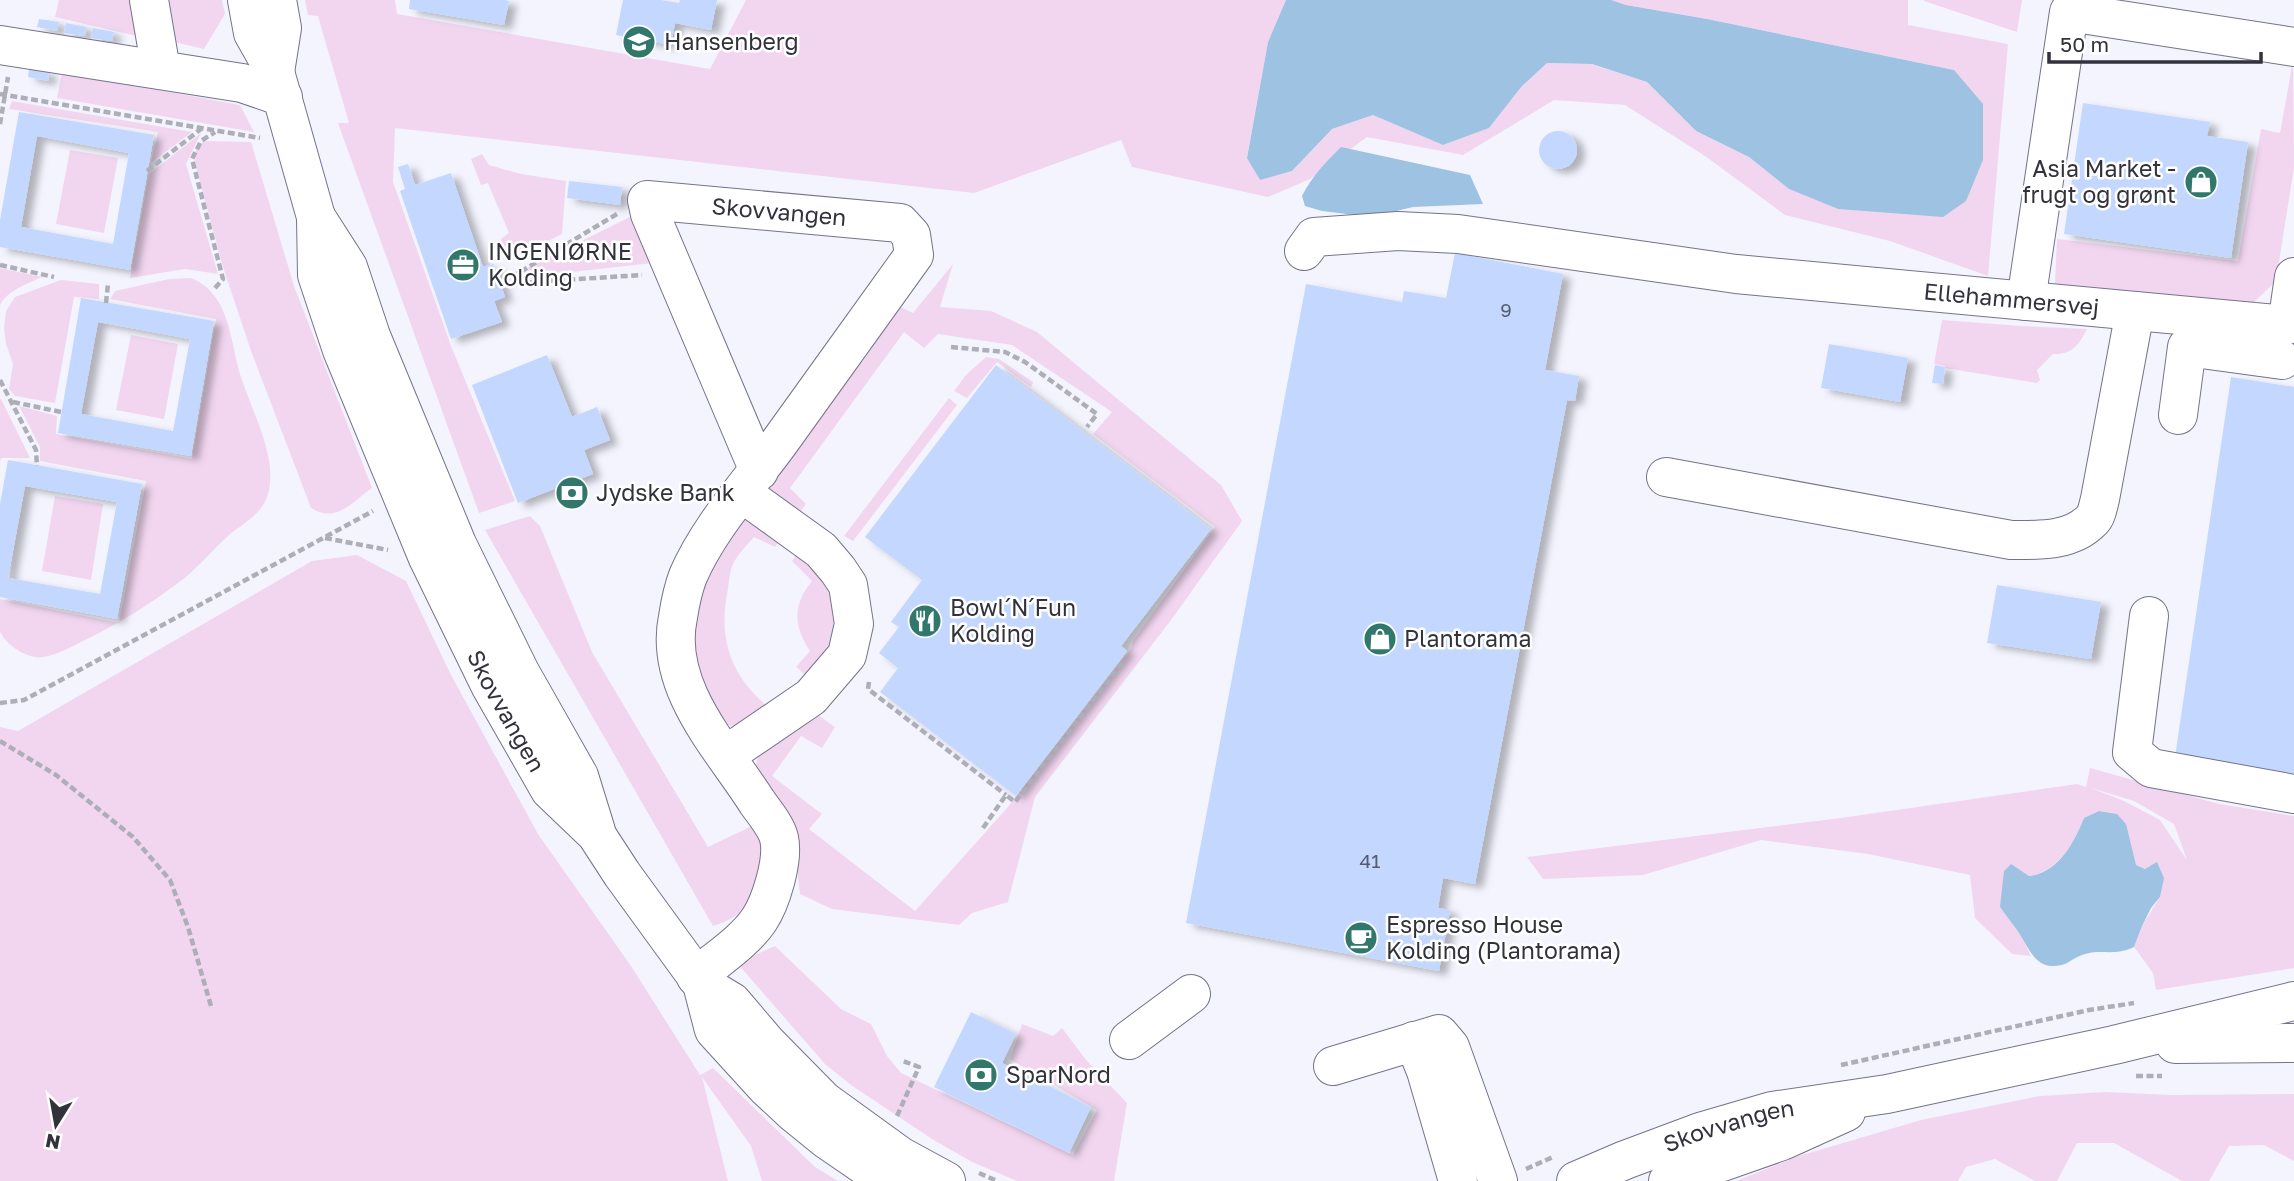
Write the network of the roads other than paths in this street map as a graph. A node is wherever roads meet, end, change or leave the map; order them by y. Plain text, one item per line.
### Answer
1 (149, 0) edge
2 (247, 0) edge
3 (277, 0) edge
4 (6, 46) edge
5 (2294, 47) edge
6 (161, 70) junction
7 (279, 85) junction
8 (316, 217) junction
9 (1304, 251) dead end
10 (2294, 276) edge
11 (2026, 301) junction
12 (2135, 312) junction
13 (2289, 343) edge
14 (2178, 415) dead end
15 (1666, 477) dead end
16 (750, 482) junction
17 (2149, 616) dead end
18 (726, 755) junction
19 (2294, 794) edge
20 (596, 834) junction
21 (699, 981) junction
22 (1191, 995) dead end
23 (2294, 1001) edge
24 (1129, 1040) dead end
25 (1415, 1041) junction
26 (2294, 1043) edge
27 (2114, 1045) junction
28 (1333, 1066) dead end
29 (1887, 1094) junction
30 (887, 1181) edge
31 (946, 1181) edge
32 (1458, 1181) edge
33 (1497, 1181) edge
34 (1576, 1181) edge
35 (1668, 1181) edge

1 - 6 street
2 - 7 street, Skovvangen
3 - 7 street, Skovvangen
4 - 6 street
5 - 11 street
6 - 7 street
7 - 8 street, Skovvangen
8 - 20 street, Skovvangen
8 - 20 street, Skovvangen
9 - 11 street, Ellehammersvej
10 - 13 street
11 - 12 street, Ellehammersvej
12 - 13 street, Ellehammersvej
12 - 15 street
13 - 14 street
16 - 16 street, Skovvangen
16 - 18 street, Skovvangen
16 - 18 street
17 - 19 street
18 - 21 street, Skovvangen
20 - 21 street, Skovvangen
21 - 30 street, Skovvangen
21 - 31 street, Skovvangen
22 - 24 street
23 - 27 street, Skovvangen
25 - 28 street
25 - 32 street
25 - 33 street
26 - 27 street, Skovvangen
27 - 29 street, Skovvangen
29 - 34 street, Skovvangen
29 - 35 street, Skovvangen

